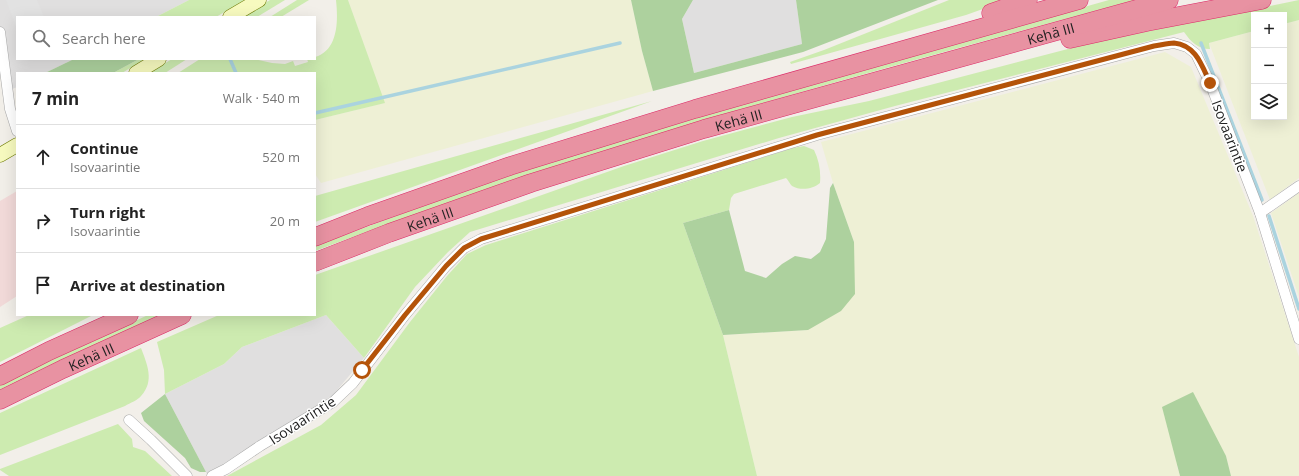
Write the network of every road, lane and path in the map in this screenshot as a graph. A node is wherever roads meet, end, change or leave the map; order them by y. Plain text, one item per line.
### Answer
1 (259, 0) edge
2 (1028, 0) edge
3 (1079, 0) edge
4 (1169, 0) edge
5 (1262, 0) edge
6 (232, 16) edge
7 (0, 32) edge
8 (955, 35) junction
9 (1003, 46) junction
10 (157, 60) edge
11 (138, 72) edge
12 (16, 128) edge
13 (16, 146) edge
14 (0, 155) edge
15 (1299, 186) edge
16 (1260, 213) junction
17 (316, 237) edge
18 (316, 262) edge
19 (127, 316) edge
20 (180, 316) edge
21 (1299, 339) edge
22 (0, 376) edge
23 (0, 400) edge
24 (129, 420) dead end
25 (188, 476) edge
26 (212, 476) edge

1 - 6 main road
2 - 8 highway
3 - 8 highway, Kehä III
4 - 9 highway, Kehä III
5 - 9 highway
7 - 12 street
8 - 17 highway, Kehä III
9 - 18 highway, Kehä III
10 - 11 main road
13 - 14 main road
15 - 16 street
16 - 21 street, Isovaarintie
16 - 26 street, Isovaarintie
19 - 22 highway, Kehä III
20 - 23 highway, Kehä III
24 - 25 street

